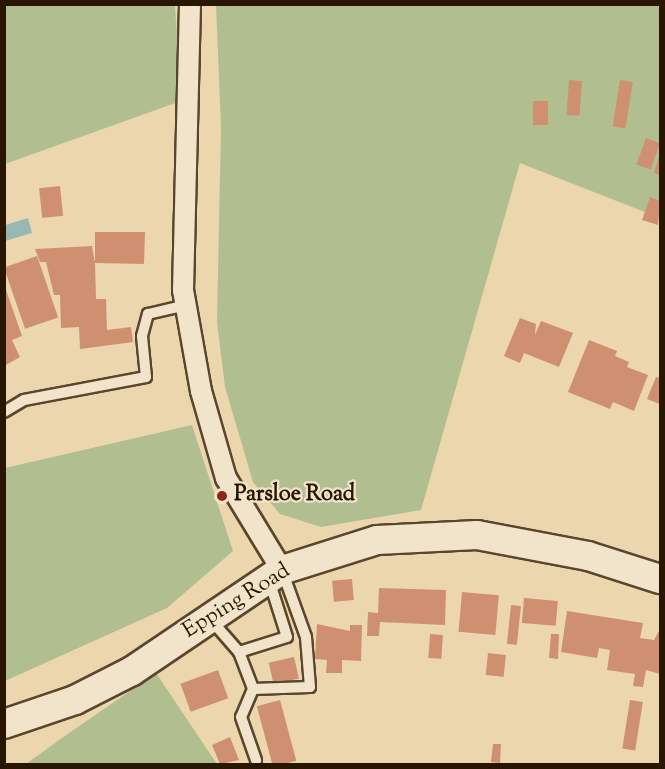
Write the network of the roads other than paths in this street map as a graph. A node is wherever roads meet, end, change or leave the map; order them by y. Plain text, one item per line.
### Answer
1 (190, 4) edge
2 (186, 305) junction
3 (4, 412) edge
4 (275, 574) junction
5 (660, 579) edge
6 (210, 619) junction
7 (239, 652) junction
8 (253, 689) junction
9 (4, 724) edge
10 (256, 760) dead end

1 - 2 street
2 - 3 lane
2 - 4 street
4 - 5 main road, Epping Road
4 - 6 main road, Epping Road
4 - 7 lane
4 - 8 lane
6 - 7 lane
6 - 9 main road, Epping Road
7 - 8 lane
8 - 10 lane

